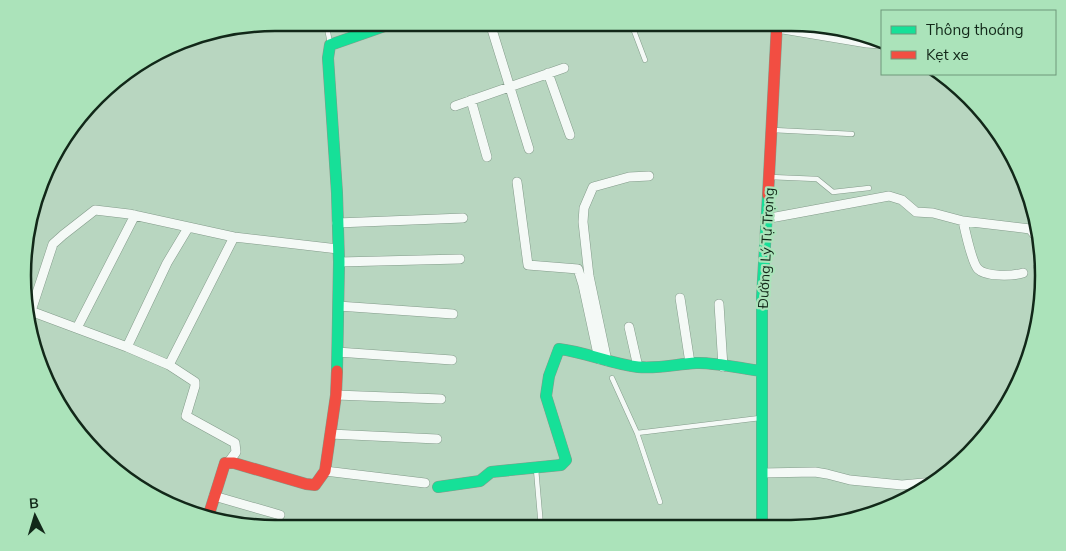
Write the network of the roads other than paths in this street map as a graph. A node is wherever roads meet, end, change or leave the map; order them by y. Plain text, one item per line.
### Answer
1 (328, 31) edge
2 (370, 31) edge
3 (492, 31) edge
4 (634, 31) edge
5 (777, 31) edge
6 (815, 33) edge
7 (860, 42) edge
8 (330, 45) junction
9 (645, 60) dead end
10 (564, 68) dead end
11 (548, 73) junction
12 (509, 87) junction
13 (471, 100) junction
14 (455, 106) dead end
15 (772, 130) junction
16 (570, 134) dead end
17 (852, 134) dead end
18 (529, 149) dead end
19 (487, 157) dead end
20 (649, 176) dead end
21 (769, 176) junction
22 (517, 182) dead end
23 (869, 188) dead end
24 (135, 216) junction
25 (463, 218) dead end
26 (765, 219) junction
27 (963, 221) junction
28 (338, 223) junction
29 (188, 228) junction
30 (1030, 229) edge
31 (234, 237) junction
32 (338, 249) junction
33 (460, 259) dead end
34 (338, 262) junction
35 (1023, 273) dead end
36 (32, 298) edge
37 (680, 298) dead end
38 (719, 304) dead end
39 (338, 306) junction
40 (34, 312) edge
41 (452, 314) dead end
42 (629, 327) dead end
43 (77, 328) junction
44 (127, 347) junction
45 (337, 352) junction
46 (452, 360) dead end
47 (603, 360) junction
48 (690, 363) junction
49 (169, 365) junction
50 (638, 367) junction
51 (723, 367) junction
52 (762, 372) junction
53 (612, 378) dead end
54 (336, 395) junction
55 (441, 399) dead end
56 (761, 418) junction
57 (637, 433) junction
58 (330, 434) junction
59 (437, 439) dead end
60 (228, 463) junction
61 (536, 468) junction
62 (325, 470) junction
63 (762, 473) junction
64 (425, 483) dead end
65 (918, 484) edge
66 (438, 487) dead end
67 (214, 496) junction
68 (660, 502) dead end
69 (210, 510) edge
70 (280, 515) dead end
71 (540, 520) edge
72 (762, 520) edge

1 - 8 lane
2 - 8 street
3 - 12 street
4 - 9 lane
5 - 15 street, Đường Lý Tự Trọng
6 - 7 street
8 - 28 street
10 - 11 street
11 - 12 street
11 - 16 street
12 - 13 street
12 - 18 street
13 - 14 street
13 - 19 street
15 - 17 lane
15 - 21 street, Đường Lý Tự Trọng
20 - 47 street
21 - 23 lane
21 - 26 street, Đường Lý Tự Trọng
22 - 47 street
24 - 29 street
24 - 36 street
24 - 43 street
25 - 28 street
26 - 27 street
26 - 52 street, Đường Lý Tự Trọng
27 - 30 street
27 - 35 street
28 - 32 street
29 - 31 street
29 - 44 street
31 - 32 street
31 - 49 street
32 - 34 street
33 - 34 street
34 - 39 street
37 - 48 street
38 - 51 street
39 - 41 street
39 - 45 street
40 - 43 street
42 - 50 street
43 - 44 street
44 - 49 street
45 - 46 street
45 - 54 street
47 - 50 street
47 - 61 street
48 - 50 street
48 - 51 street
49 - 60 street
51 - 52 street
52 - 56 street, Đường Lý Tự Trọng
53 - 57 lane
54 - 55 street
54 - 58 street
56 - 57 lane
56 - 63 street, Đường Lý Tự Trọng
57 - 68 lane
58 - 59 street
58 - 62 street
60 - 62 street
60 - 67 street
61 - 66 street
61 - 71 lane
62 - 64 street
63 - 65 street
63 - 72 street, Đường Lý Tự Trọng
67 - 69 street
67 - 70 street

